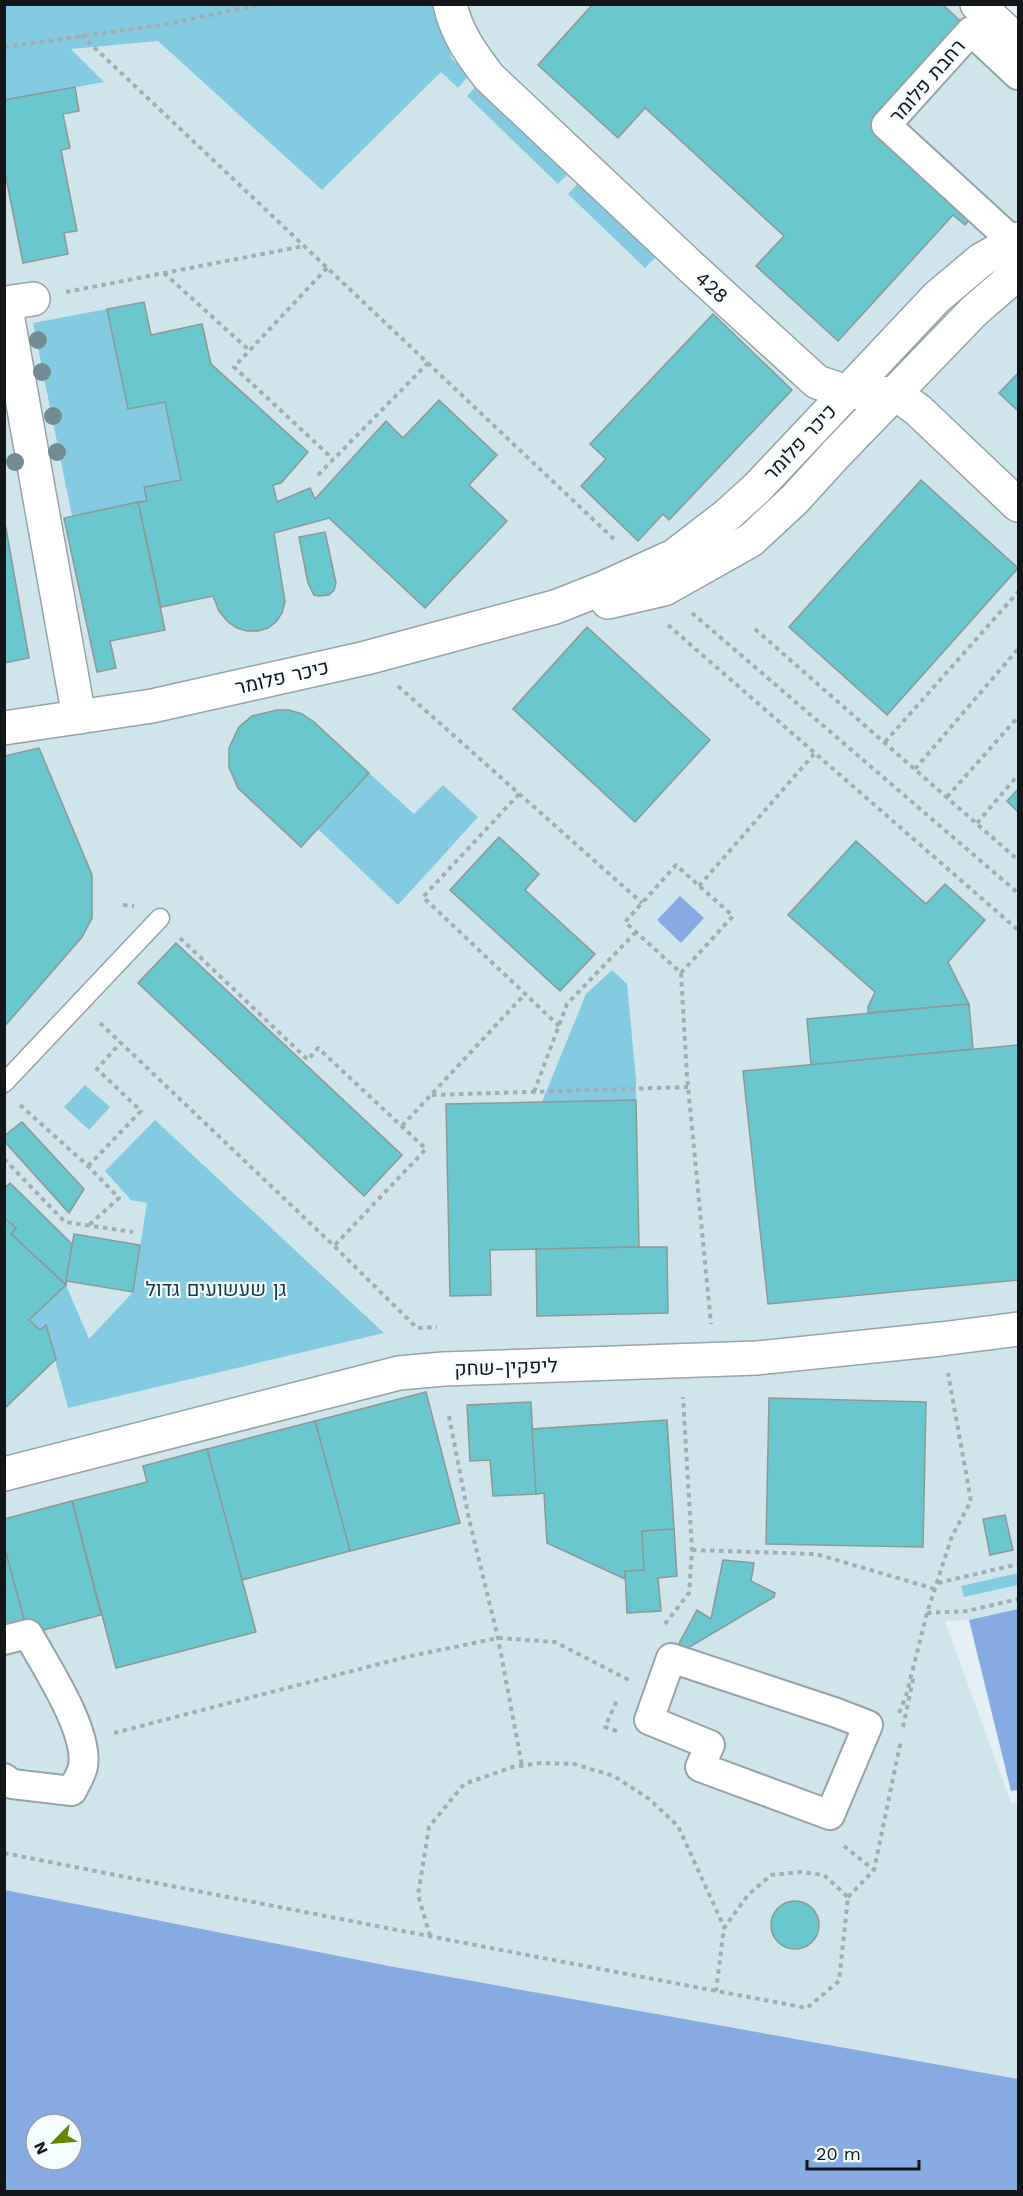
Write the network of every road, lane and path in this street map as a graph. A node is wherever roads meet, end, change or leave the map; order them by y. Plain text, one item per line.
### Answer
1 (261, 4) edge
2 (450, 4) edge
3 (977, 4) edge
4 (81, 35) junction
5 (1018, 42) edge
6 (4, 47) edge
7 (1018, 75) edge
8 (1017, 242) edge
9 (304, 246) junction
10 (327, 268) junction
11 (164, 273) junction
12 (1018, 273) edge
13 (14, 301) edge
14 (250, 351) junction
15 (428, 363) junction
16 (847, 392) junction
17 (896, 394) junction
18 (333, 459) junction
19 (318, 475) dead end
20 (1018, 505) edge
21 (618, 543) dead end
22 (1018, 592) edge
23 (555, 607) junction
24 (684, 607) dead end
25 (663, 622) dead end
26 (755, 629) dead end
27 (1018, 649) edge
28 (397, 685) dead end
29 (79, 717) junction
30 (1018, 717) edge
31 (4, 728) edge
32 (885, 742) junction
33 (814, 754) junction
34 (915, 769) junction
35 (1018, 775) edge
36 (519, 794) junction
37 (947, 797) junction
38 (977, 823) junction
39 (1018, 860) edge
40 (699, 885) junction
41 (1018, 893) edge
42 (642, 903) junction
43 (123, 905) dead end
44 (159, 918) junction
45 (1018, 930) edge
46 (636, 932) junction
47 (681, 973) junction
48 (525, 994) junction
49 (97, 1020) dead end
50 (559, 1026) junction
51 (121, 1042) junction
52 (4, 1083) edge
53 (688, 1087) junction
54 (534, 1092) junction
55 (432, 1095) junction
56 (20, 1104) dead end
57 (402, 1126) junction
58 (4, 1159) edge
59 (88, 1166) junction
60 (89, 1225) junction
61 (133, 1232) dead end
62 (334, 1246) junction
63 (437, 1327) dead end
64 (1018, 1329) edge
65 (942, 1340) junction
66 (714, 1360) junction
67 (681, 1362) junction
68 (449, 1416) dead end
69 (4, 1474) edge
70 (692, 1550) junction
71 (1018, 1564) edge
72 (937, 1583) junction
73 (935, 1589) junction
74 (1018, 1599) edge
75 (498, 1638) junction
76 (4, 1640) edge
77 (665, 1646) junction
78 (633, 1670) dead end
79 (627, 1679) junction
80 (110, 1734) dead end
81 (627, 1734) dead end
82 (522, 1766) junction
83 (4, 1778) edge
84 (843, 1845) dead end
85 (4, 1853) edge
86 (848, 1898) junction
87 (724, 1928) junction
88 (430, 1936) junction
89 (716, 1991) junction

1 - 4 path
2 - 16 street, 428
3 - 5 street
4 - 6 path
4 - 9 path
7 - 8 street, רחבת פלומר
8 - 16 street, כיכר פלומר
9 - 10 path
9 - 11 path
10 - 14 path
10 - 15 path
11 - 13 path
11 - 14 path
12 - 17 street, כיכר פלומר
13 - 29 street
14 - 18 path
15 - 18 path
15 - 21 path
16 - 17 street, 428
16 - 23 street, כיכר פלומר
17 - 20 street
17 - 23 street, כיכר פלומר
18 - 19 path
22 - 32 path
23 - 29 street, כיכר פלומר
24 - 41 path
25 - 33 path
26 - 32 path
27 - 34 path
28 - 36 path
29 - 31 street, כיכר פלומר
30 - 37 path
32 - 34 path
33 - 40 path
33 - 45 path
34 - 37 path
35 - 38 path
36 - 42 path
36 - 48 path
37 - 38 path
38 - 39 path
40 - 42 path
40 - 47 path
42 - 46 path
43 - 44 path
44 - 52 lane
44 - 57 path
46 - 47 path
46 - 50 path
47 - 53 path
48 - 50 path
48 - 55 path
49 - 51 path
50 - 54 path
51 - 59 path
51 - 62 path
53 - 54 path
53 - 66 path
54 - 55 path
55 - 57 path
56 - 59 path
57 - 62 path
58 - 60 path
59 - 60 path
60 - 61 path
62 - 63 path
64 - 65 street, ליפקין-שחק
65 - 66 street, ליפקין-שחק
65 - 72 path
66 - 67 street, ליפקין-שחק
67 - 69 street, ליפקין-שחק
67 - 70 path
68 - 75 path
70 - 73 path
70 - 77 path
71 - 72 path
72 - 73 path
73 - 74 path
75 - 79 path
75 - 80 path
75 - 82 path
76 - 83 street
77 - 77 street
78 - 79 path
79 - 81 path
82 - 87 path
82 - 88 path
84 - 86 path
85 - 88 path
86 - 87 path
86 - 89 path
87 - 89 path
88 - 89 path

